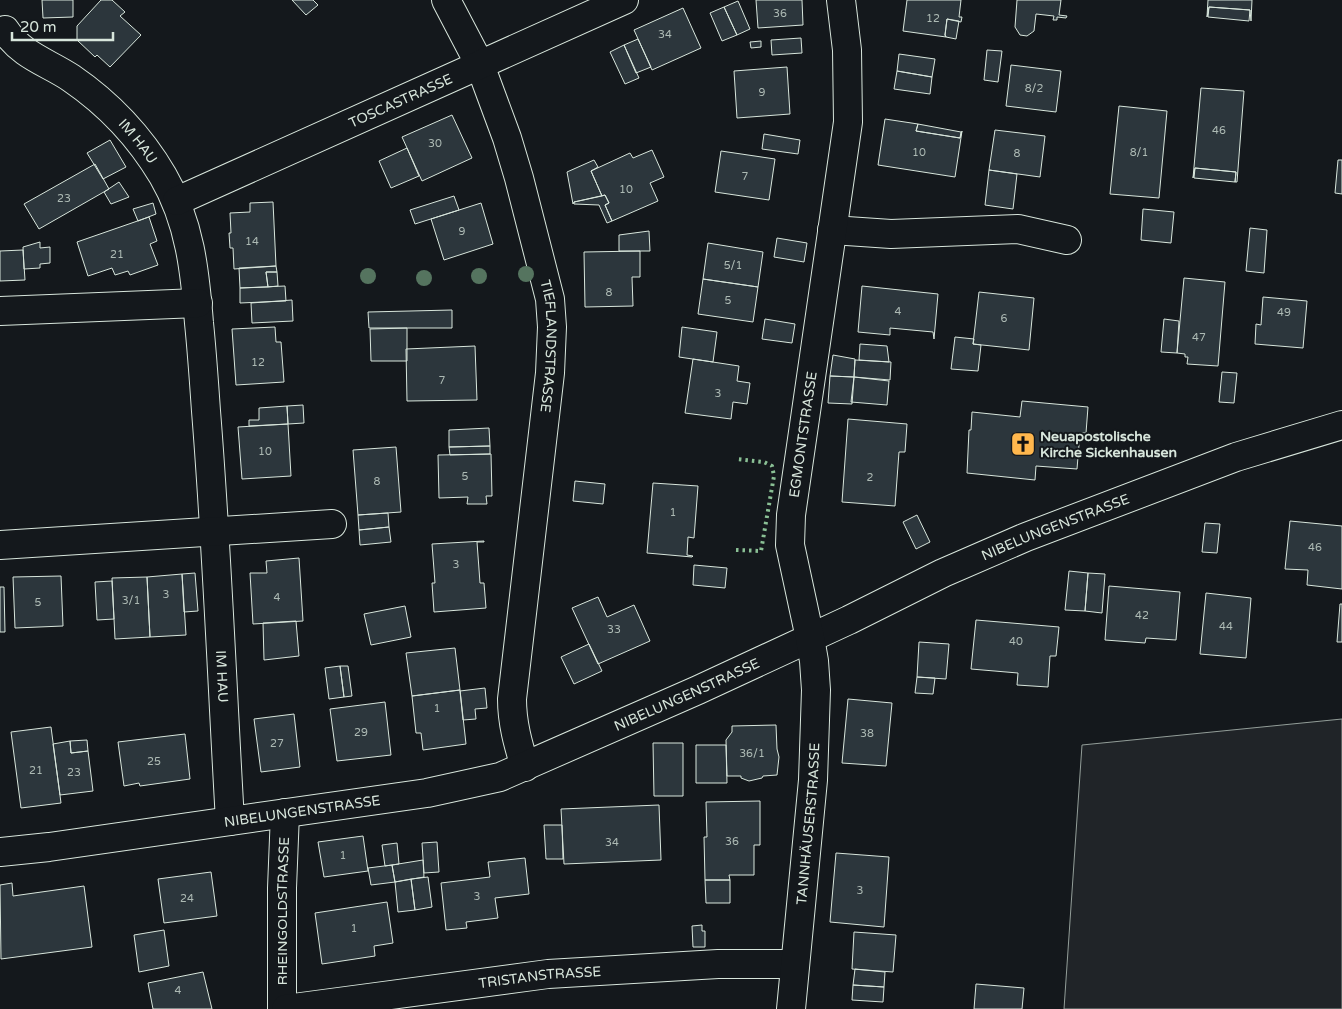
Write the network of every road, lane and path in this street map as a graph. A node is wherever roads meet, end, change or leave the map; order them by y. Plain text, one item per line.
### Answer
1 (446, 0) edge
2 (624, 0) edge
3 (841, 0) edge
4 (5, 30) dead end
5 (480, 65) junction
6 (176, 200) junction
7 (832, 230) junction
8 (1067, 240) dead end
9 (198, 303) junction
10 (0, 311) edge
11 (1342, 425) edge
12 (332, 524) dead end
13 (214, 532) junction
14 (0, 545) edge
15 (810, 638) junction
16 (525, 767) junction
17 (285, 813) junction
18 (230, 821) junction
19 (0, 852) edge
20 (795, 964) junction
21 (282, 1009) edge
22 (286, 1009) edge
23 (792, 1009) edge

1 - 5 street, TIEFLANDSTRASSE
2 - 5 street, TOSCASTRASSE
3 - 7 street, EGMONTSTRASSE
4 - 6 street, IM HAU
5 - 6 street, TOSCASTRASSE
5 - 16 street, TIEFLANDSTRASSE
6 - 9 street, IM HAU
7 - 8 street
7 - 15 street, EGMONTSTRASSE
9 - 10 street
9 - 13 street, IM HAU
11 - 15 street, NIBELUNGENSTRASSE
12 - 13 street
13 - 14 street
13 - 18 street, IM HAU
15 - 16 street, NIBELUNGENSTRASSE
15 - 20 street, TANNHÄUSERSTRASSE
16 - 17 street, NIBELUNGENSTRASSE
17 - 18 street, NIBELUNGENSTRASSE
17 - 21 street, RHEINGOLDSTRASSE
18 - 19 street, NIBELUNGENSTRASSE
20 - 22 street, TRISTANSTRASSE
20 - 23 street, TANNHÄUSERSTRASSE

